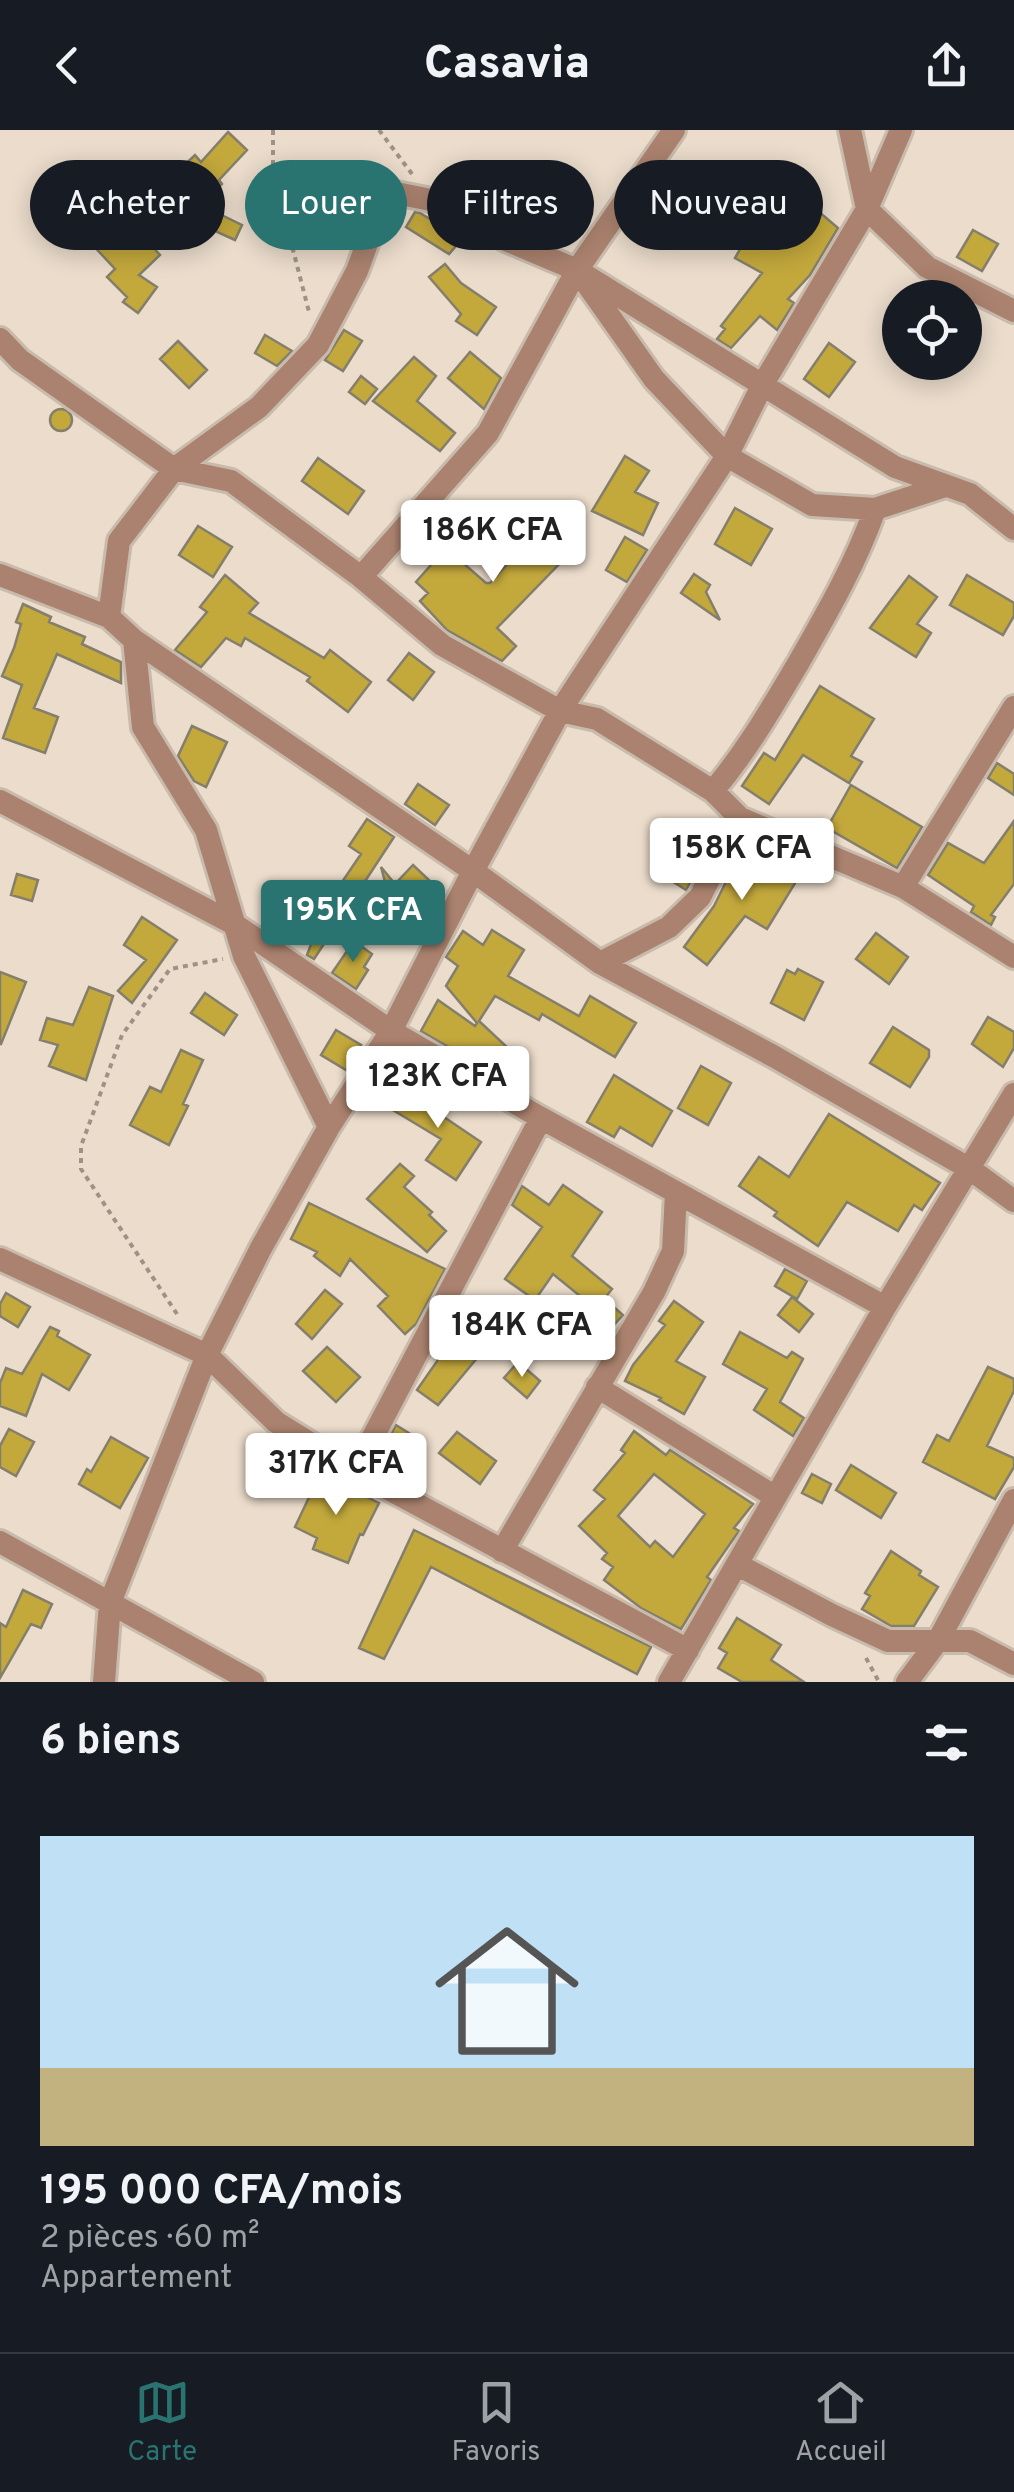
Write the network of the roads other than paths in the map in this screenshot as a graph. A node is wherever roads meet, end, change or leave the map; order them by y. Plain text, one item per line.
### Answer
1 (674, 130) edge
2 (850, 130) edge
3 (901, 130) edge
4 (867, 208) junction
5 (577, 270) junction
6 (1014, 311) edge
7 (0, 339) edge
8 (763, 384) junction
9 (728, 456) junction
10 (174, 469) junction
11 (942, 487) junction
12 (875, 509) junction
13 (1014, 529) edge
14 (0, 575) edge
15 (362, 577) junction
16 (108, 616) junction
17 (134, 640) junction
18 (1014, 707) edge
19 (560, 711) junction
20 (713, 791) junction
21 (0, 801) edge
22 (740, 818) junction
23 (472, 871) junction
24 (902, 887) junction
25 (234, 924) junction
26 (1014, 957) edge
27 (600, 963) junction
28 (392, 1031) junction
29 (1014, 1094) edge
30 (541, 1118) junction
31 (329, 1126) junction
32 (970, 1168) junction
33 (676, 1192) junction
34 (1014, 1201) edge
35 (0, 1259) edge
36 (884, 1306) junction
37 (208, 1355) junction
38 (597, 1387) junction
39 (356, 1470) junction
40 (774, 1496) junction
41 (1013, 1501) edge
42 (1014, 1529) edge
43 (0, 1542) edge
44 (502, 1550) junction
45 (738, 1565) junction
46 (110, 1603) junction
47 (938, 1638) junction
48 (688, 1650) junction
49 (1014, 1664) edge
50 (104, 1682) edge
51 (253, 1682) edge
52 (668, 1682) edge
53 (907, 1682) edge

1 - 5 street
2 - 4 street
3 - 4 street
4 - 6 street
4 - 8 street
5 - 8 street
5 - 9 street
5 - 10 street
5 - 15 street
7 - 10 street
8 - 9 street
8 - 11 street
9 - 12 street
9 - 19 street
10 - 15 street
10 - 16 street
11 - 12 street
11 - 13 street
12 - 20 street
14 - 16 street
15 - 19 street
16 - 17 street
17 - 23 street
17 - 25 street
18 - 24 street
19 - 20 street
19 - 23 street
20 - 22 street
21 - 25 street
22 - 24 street
22 - 27 street
23 - 27 street
23 - 28 street
24 - 26 street
25 - 28 street
25 - 31 street
27 - 32 street
28 - 30 street
28 - 31 street
29 - 32 street
30 - 33 street
30 - 39 street
31 - 37 street
32 - 34 street
32 - 36 street
33 - 36 street
33 - 38 street
35 - 37 street
36 - 40 street
37 - 39 street
37 - 46 street
38 - 40 street
38 - 44 street
39 - 44 street
40 - 45 street
41 - 42 street
41 - 47 street
43 - 46 street
44 - 48 street
45 - 47 street
45 - 48 street
46 - 50 street
46 - 51 street
47 - 49 street
47 - 53 street
48 - 52 street

